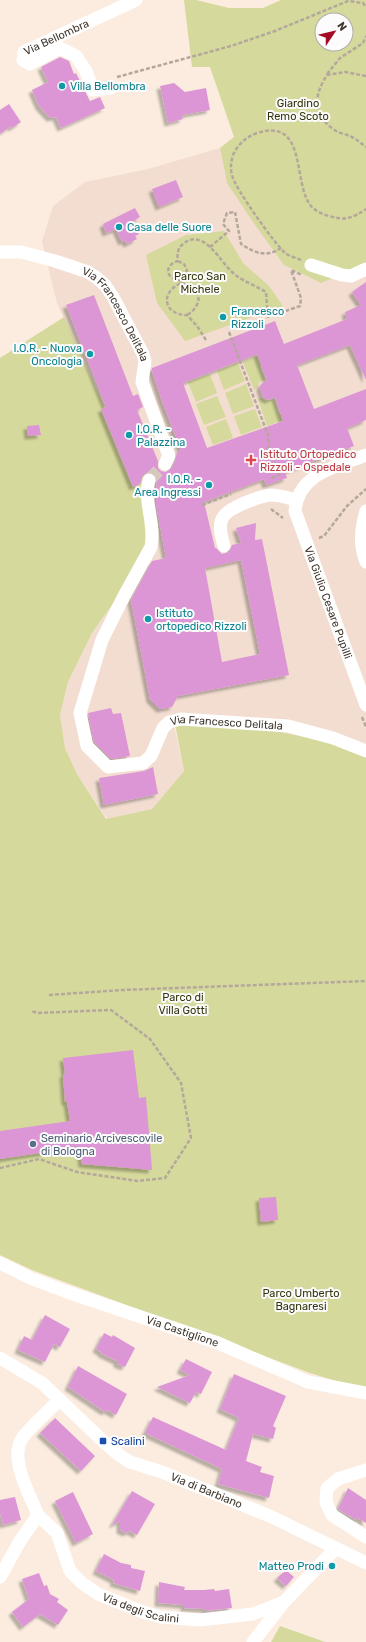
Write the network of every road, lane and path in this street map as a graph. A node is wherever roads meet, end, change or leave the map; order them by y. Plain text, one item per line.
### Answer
1 (136, 0) edge
2 (366, 8) edge
3 (366, 36) edge
4 (326, 75) junction
5 (366, 76) edge
6 (112, 83) joint
7 (366, 147) edge
8 (366, 209) edge
9 (210, 247) junction
10 (281, 248) junction
11 (0, 252) edge
12 (178, 261) junction
13 (366, 269) edge
14 (308, 270) junction
15 (180, 280) junction
16 (181, 284) junction
17 (187, 315) junction
18 (274, 315) dead end
19 (268, 318) dead end
20 (229, 332) dead end
21 (206, 340) dead end
22 (366, 455) edge
23 (165, 464) tunnel mouth
24 (269, 479) dead end
25 (149, 480) tunnel mouth
26 (366, 489) edge
27 (296, 500) junction
28 (267, 507) dead end
29 (366, 511) edge
30 (286, 521) dead end
31 (306, 542) junction
32 (224, 546) dead end
33 (366, 562) edge
34 (363, 709) edge
35 (366, 727) edge
36 (366, 751) edge
37 (366, 981) edge
38 (49, 995) dead end
39 (30, 1010) dead end
40 (0, 1168) edge
41 (0, 1263) edge
42 (0, 1358) edge
43 (366, 1393) edge
44 (60, 1400) junction
45 (366, 1470) edge
46 (38, 1515) junction
47 (366, 1537) edge
48 (335, 1549) junction
49 (366, 1563) edge
50 (0, 1577) edge
51 (284, 1602) junction
52 (253, 1642) edge

1 - 6 street, Via Bellombra
2 - 6 path
3 - 4 path
4 - 5 path
4 - 7 path
8 - 10 path
9 - 10 path
9 - 12 path
9 - 19 path
10 - 14 path
11 - 23 street, Via Francesco Delitala
12 - 15 path
12 - 15 path
13 - 14 street
14 - 18 path
15 - 16 path
16 - 17 path
16 - 17 path
17 - 21 path
20 - 24 path
22 - 27 street
25 - 36 street, Via Francesco Delitala
26 - 31 path
27 - 31 street, Via Giulio Cesare Pupilli
27 - 32 street
28 - 30 path
29 - 33 street
31 - 34 street, Via Giulio Cesare Pupilli
34 - 35 path
37 - 38 path
39 - 40 path
41 - 43 street, Via Castiglione
42 - 44 street, Via di Barbiano
44 - 46 street
44 - 48 street, Via di Barbiano
45 - 47 street
46 - 50 street
46 - 51 street, Via degli Scalini
48 - 49 street, Via di Barbiano
48 - 51 street, Via degli Scalini
51 - 52 street, Via degli Scalini

